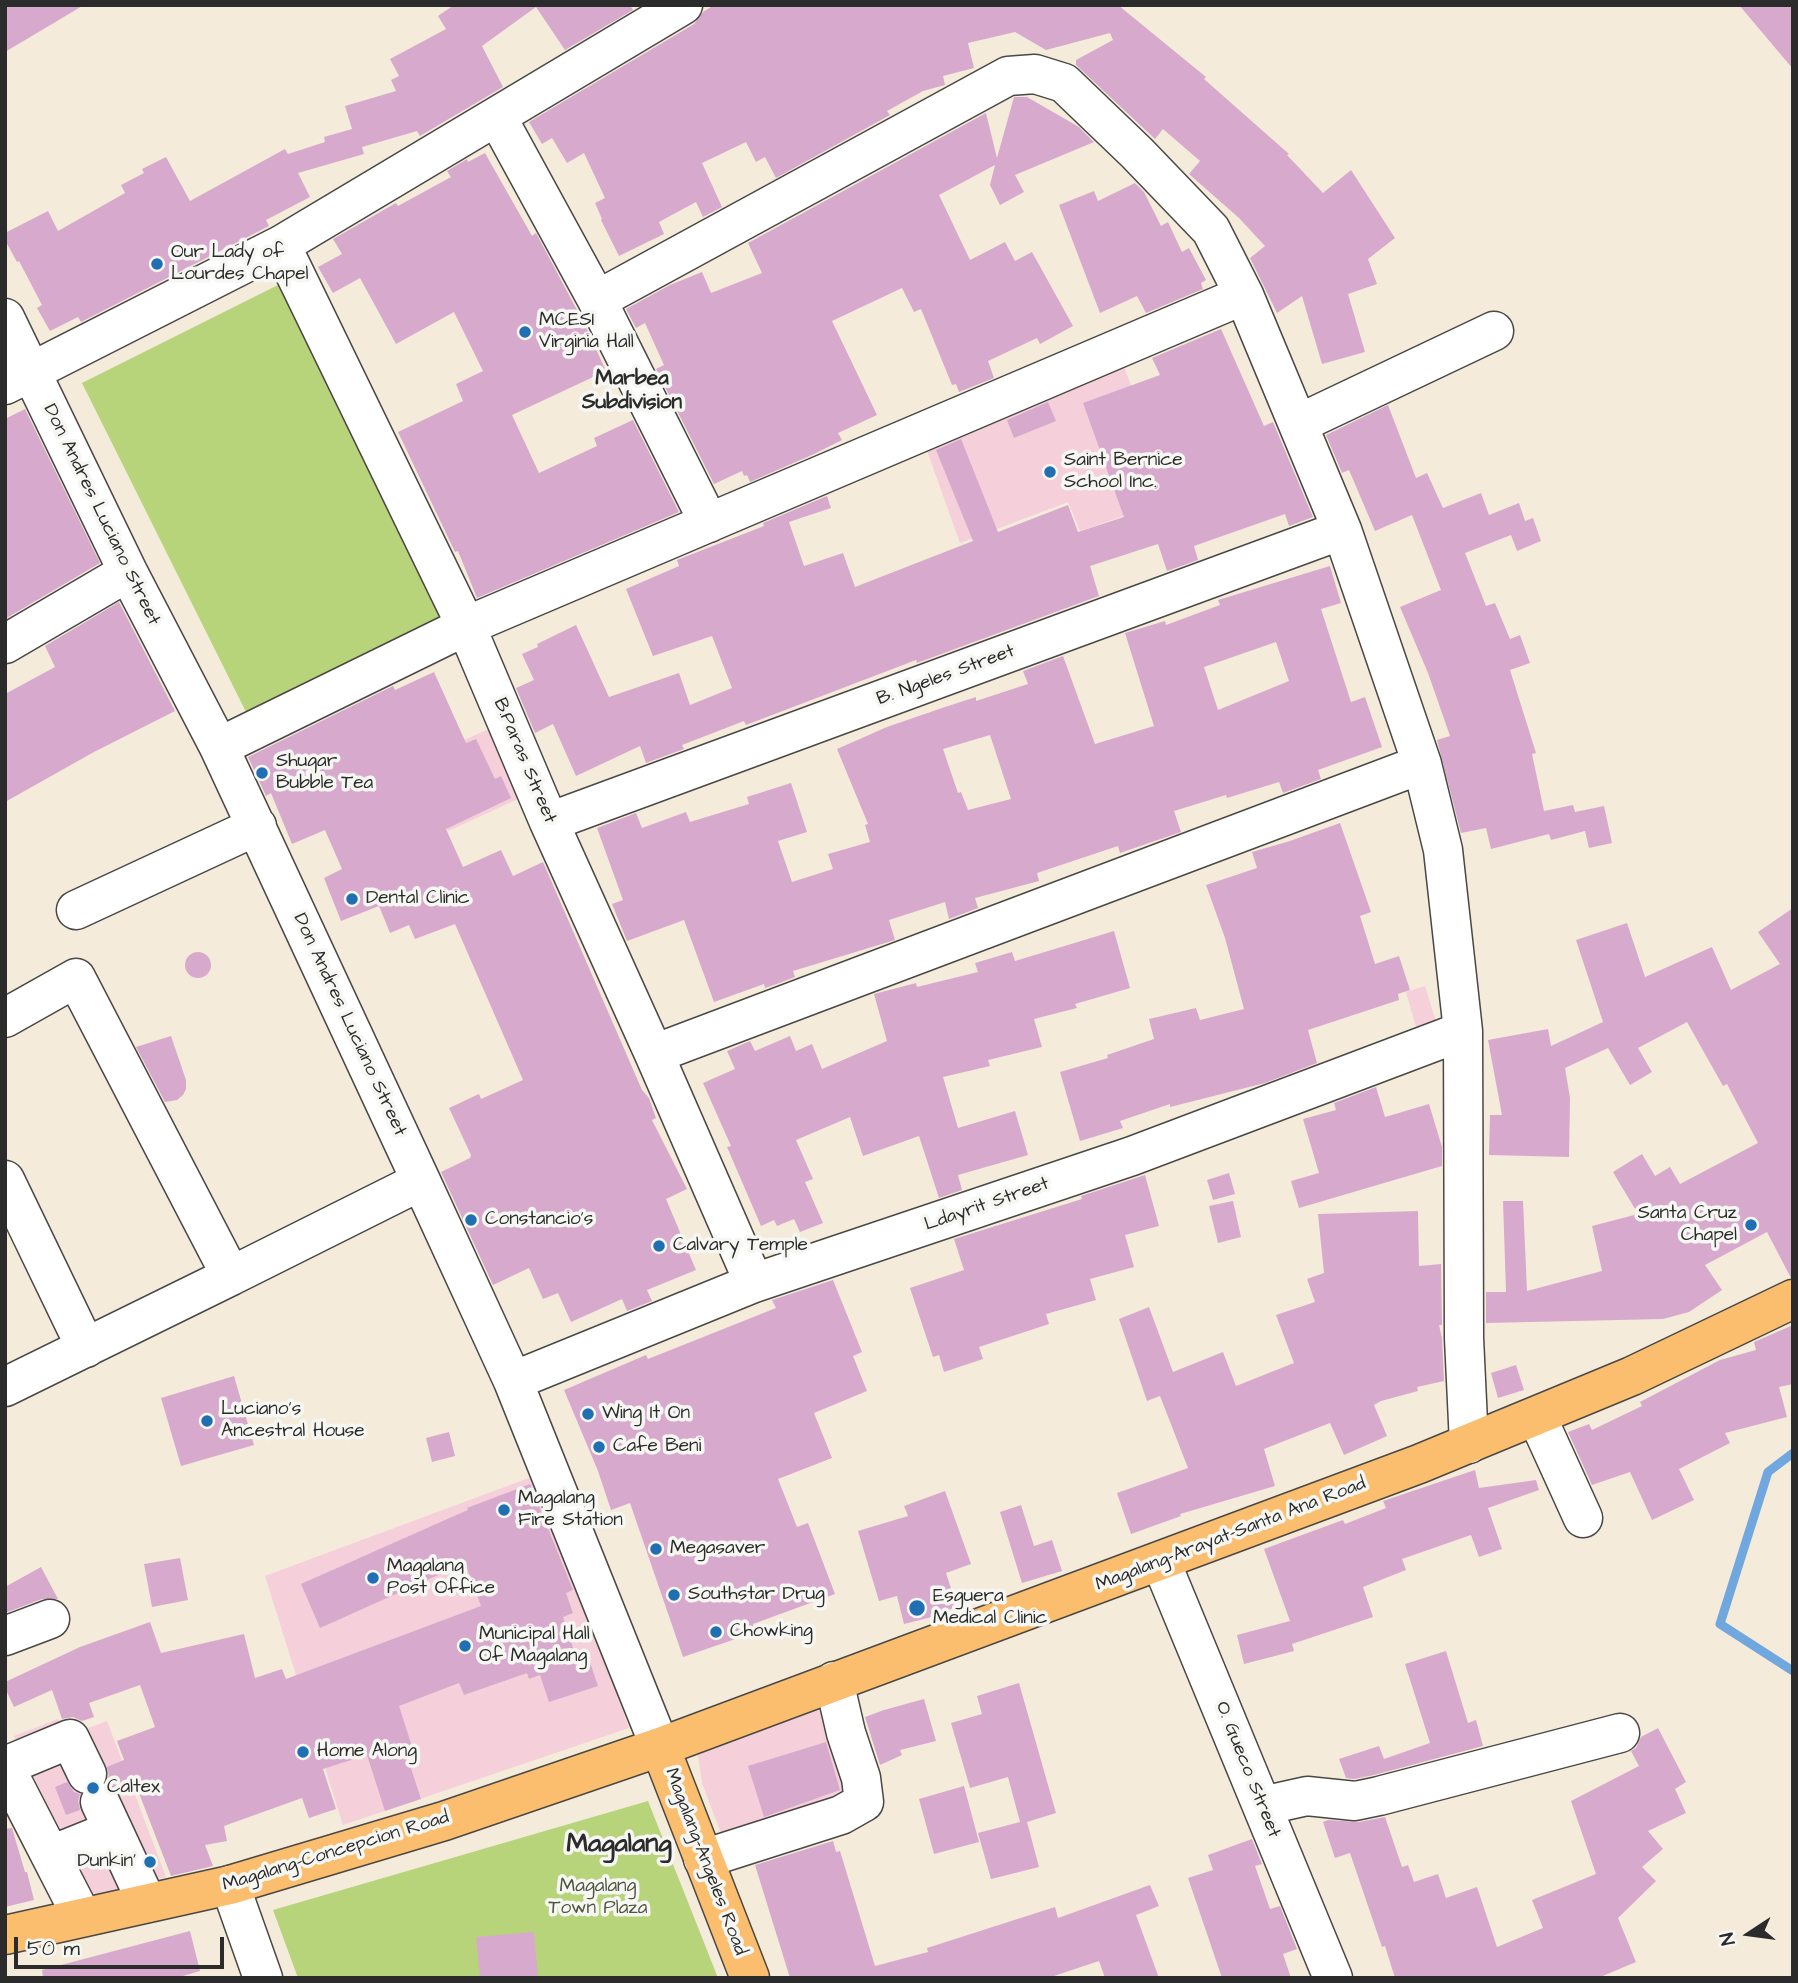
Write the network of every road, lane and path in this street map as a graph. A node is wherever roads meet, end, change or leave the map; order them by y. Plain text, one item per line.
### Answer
1 (683, 5) edge
2 (497, 117) junction
3 (281, 245) junction
4 (1244, 295) junction
5 (597, 300) junction
6 (5, 318) edge
7 (1494, 331) dead end
8 (18, 379) edge
9 (1298, 424) junction
10 (709, 523) junction
11 (1342, 530) junction
12 (128, 572) junction
13 (466, 626) junction
14 (5, 644) edge
15 (219, 747) junction
16 (1422, 764) junction
17 (549, 822) junction
18 (257, 826) junction
19 (76, 911) dead end
20 (5, 1018) edge
21 (1463, 1031) junction
22 (654, 1054) junction
23 (5, 1180) edge
24 (421, 1181) junction
25 (231, 1276) junction
26 (754, 1283) junction
27 (1793, 1300) edge
28 (86, 1348) junction
29 (513, 1381) junction
30 (5, 1387) edge
31 (1537, 1417) junction
32 (1469, 1444) junction
33 (1583, 1518) dead end
34 (1161, 1562) junction
35 (50, 1619) dead end
36 (5, 1636) edge
37 (834, 1681) junction
38 (1620, 1733) dead end
39 (660, 1747) junction
40 (5, 1766) edge
41 (100, 1802) junction
42 (1262, 1806) junction
43 (51, 1855) junction
44 (703, 1859) junction
45 (230, 1885) junction
46 (147, 1903) junction
47 (82, 1917) junction
48 (5, 1935) edge
49 (264, 1978) edge
50 (750, 1978) edge
51 (1333, 1978) edge

1 - 2 street
2 - 3 street
2 - 5 street
3 - 8 street
3 - 13 street, B.Paras Street
4 - 5 street
4 - 9 street
4 - 10 street
5 - 10 street
6 - 8 street, Don Andres Luciano Street
7 - 9 street
8 - 12 street, Don Andres Luciano Street
9 - 11 street
10 - 13 street
11 - 16 street
11 - 17 street, B. Ngeles Street
12 - 14 street
12 - 15 street, Don Andres Luciano Street
13 - 15 street
13 - 17 street, B.Paras Street
15 - 18 street, Don Andres Luciano Street
16 - 21 street
16 - 22 street
17 - 22 street, B.Paras Street
18 - 19 street
18 - 24 street, Don Andres Luciano Street
20 - 25 street
21 - 26 street, Ldayrit Street
21 - 32 street
22 - 26 street, B.Paras Street
23 - 28 street
24 - 25 street
24 - 29 street, Don Andres Luciano Street
25 - 28 street
26 - 29 street, Ldayrit Street
27 - 31 main road, Magalang-Arayat-Santa Ana Road
28 - 30 street
29 - 39 street, Don Andres Luciano Street
31 - 32 main road, Magalang-Arayat-Santa Ana Road
31 - 33 street
32 - 34 main road, Magalang-Arayat-Santa Ana Road
34 - 37 main road, Magalang-Arayat-Santa Ana Road
34 - 42 street, O. Gueco Street
35 - 36 street
37 - 39 main road, Magalang-Arayat-Santa Ana Road
37 - 44 street
38 - 42 street
39 - 44 main road, Magalang-Angeles Road
39 - 45 main road, Magalang-Concepcion Road
40 - 41 street
40 - 43 street
41 - 43 street
41 - 46 street
42 - 51 street, O. Gueco Street
43 - 47 street
44 - 50 main road, Magalang-Angeles Road
45 - 46 main road, Magalang-Concepcion Road
45 - 49 street
46 - 47 main road, Magalang-Concepcion Road
47 - 48 main road, Magalang-Concepcion Road

